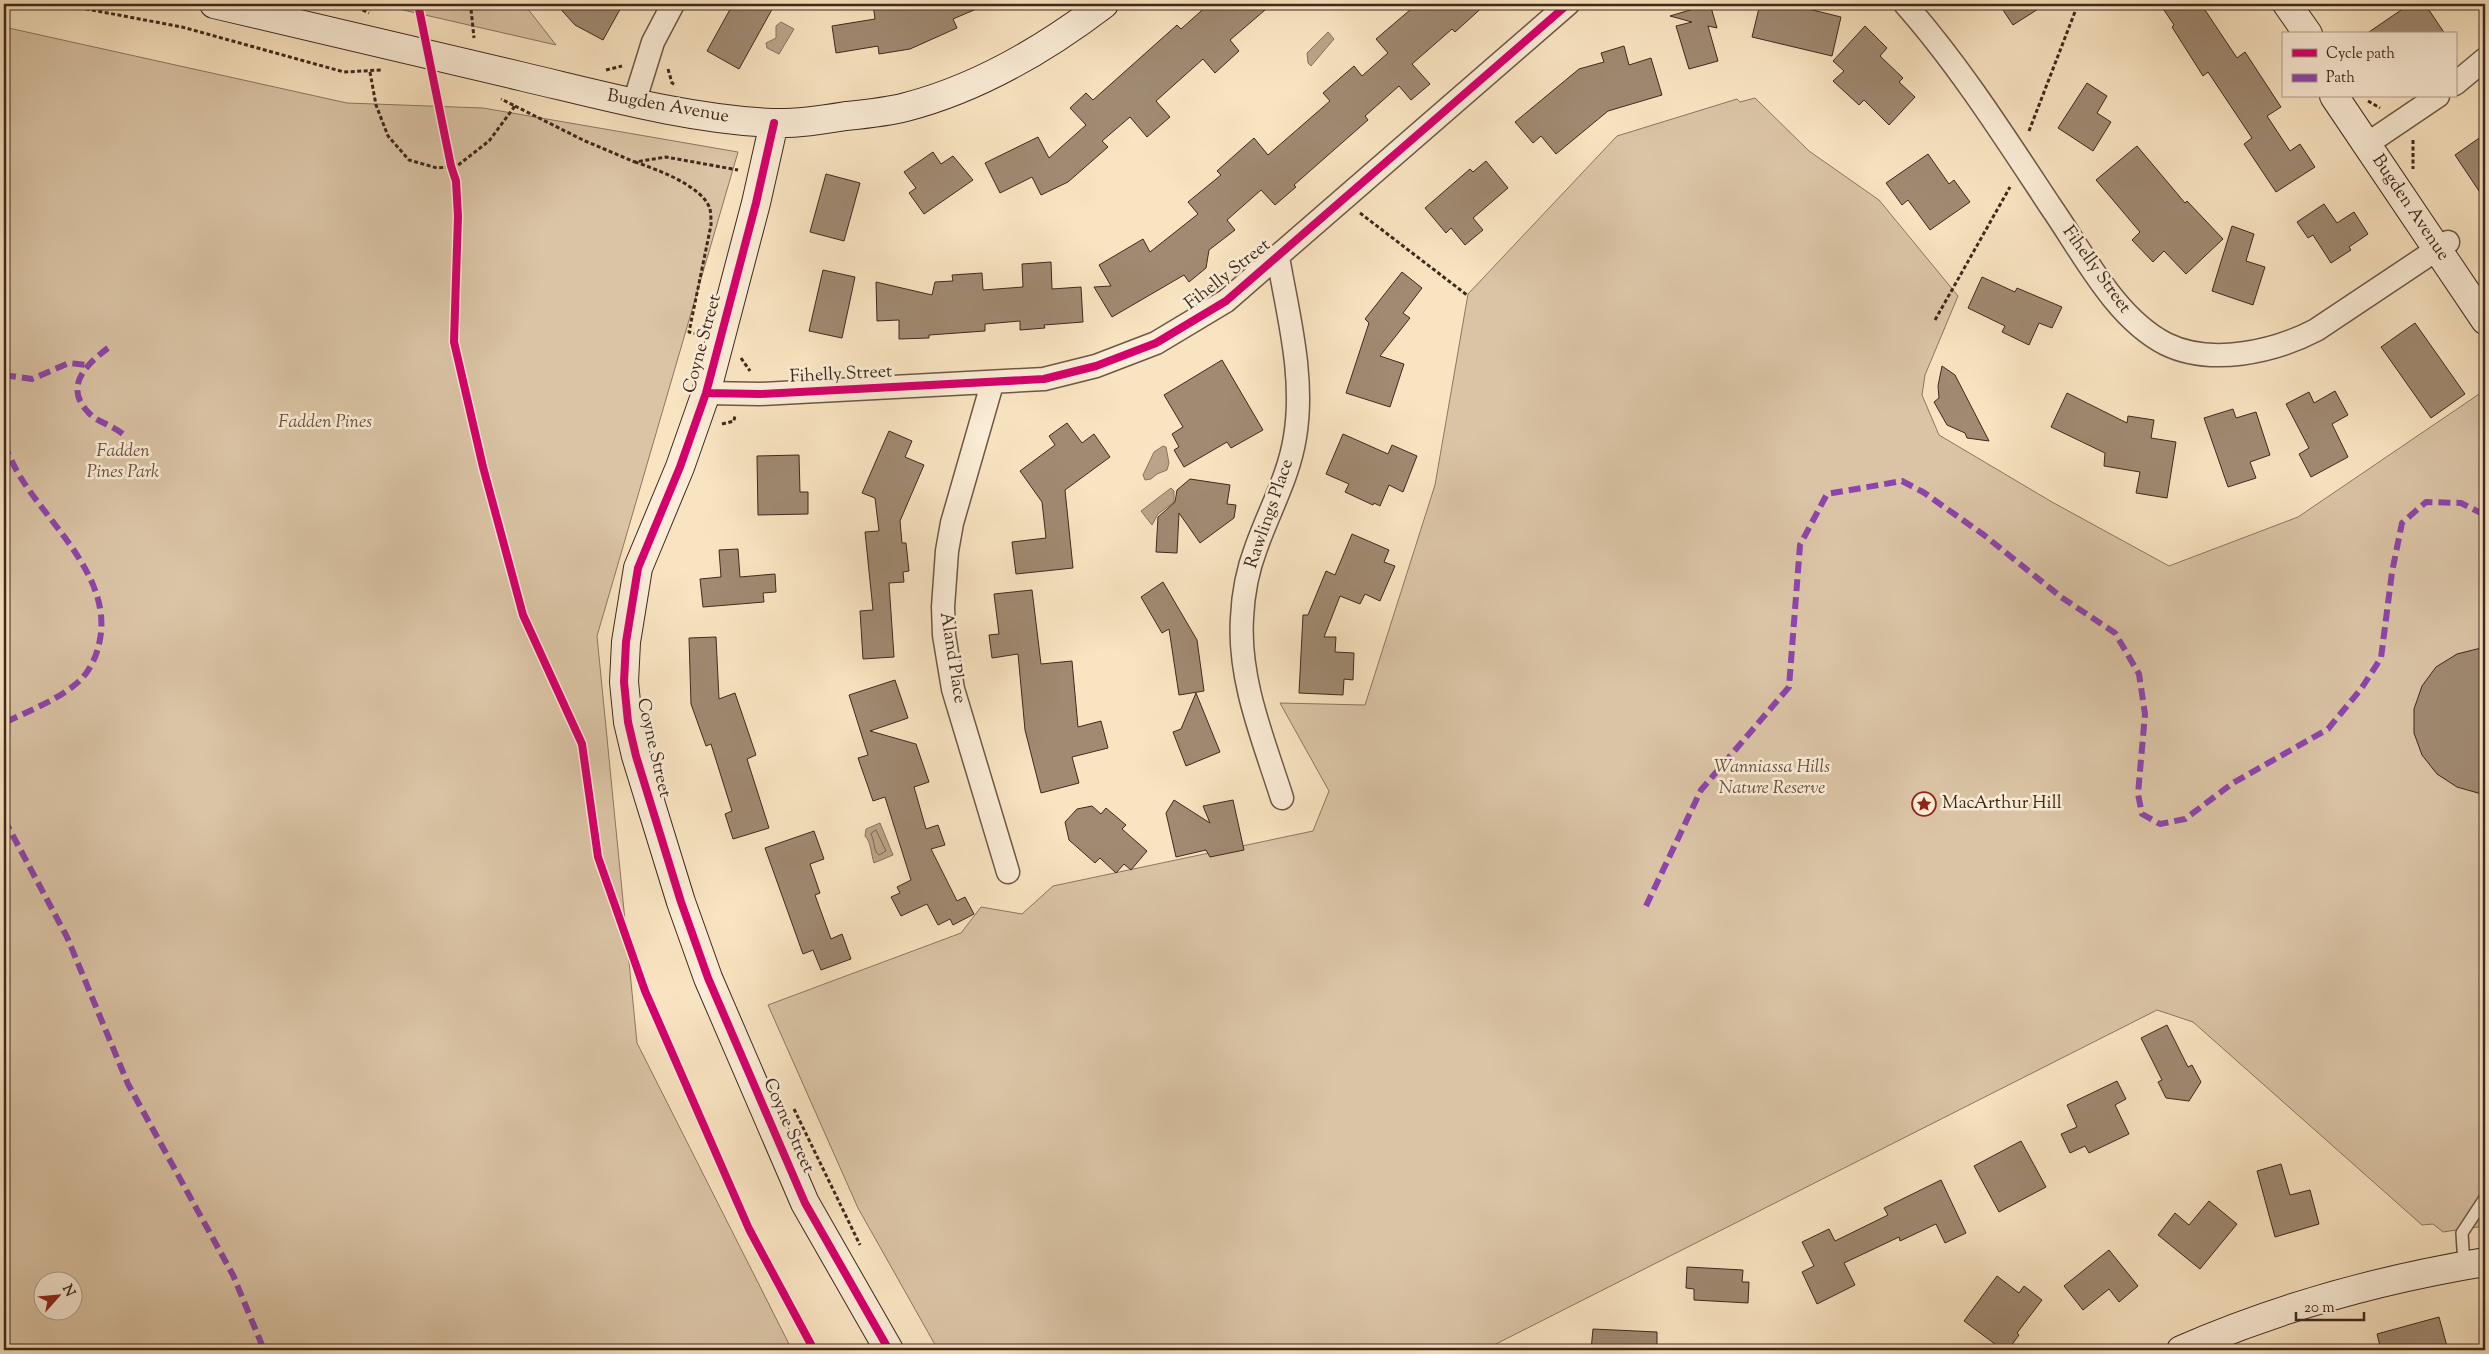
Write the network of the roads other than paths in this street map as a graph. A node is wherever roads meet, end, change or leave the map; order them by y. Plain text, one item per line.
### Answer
1 (214, 4) edge
2 (673, 4) edge
3 (1104, 4) edge
4 (1568, 4) edge
5 (1905, 4) edge
6 (2272, 4) edge
7 (2287, 4) edge
8 (2291, 32) edge
9 (2307, 32) edge
10 (2485, 59) edge
11 (2456, 83) edge
12 (2336, 98) edge
13 (2351, 98) edge
14 (2435, 98) edge
15 (634, 103) junction
16 (774, 123) junction
17 (2372, 141) junction
18 (2442, 245) junction
19 (1278, 257) junction
20 (2485, 297) edge
21 (2485, 320) edge
22 (992, 384) junction
23 (706, 393) junction
24 (1282, 798) dead end
25 (1008, 872) dead end
26 (2485, 1198) edge
27 (2475, 1264) edge
28 (889, 1350) edge
29 (2181, 1350) edge

1 - 15 street, Bugden Avenue
2 - 15 street
3 - 16 street, Bugden Avenue
4 - 19 street, Fihelly Street
5 - 18 street, Fihelly Street
6 - 8 street
7 - 9 street
10 - 11 street
12 - 17 street, Bugden Avenue
13 - 17 street, Bugden Avenue
14 - 17 street
15 - 16 street, Bugden Avenue
16 - 23 street, Coyne Street
17 - 18 street, Bugden Avenue
18 - 20 street, Bugden Avenue
18 - 21 street, Bugden Avenue
19 - 22 street, Fihelly Street
19 - 24 street, Rawlings Place
22 - 23 street, Fihelly Street
22 - 25 street, Aland Place
23 - 28 street, Coyne Street
26 - 27 lane
27 - 29 street

